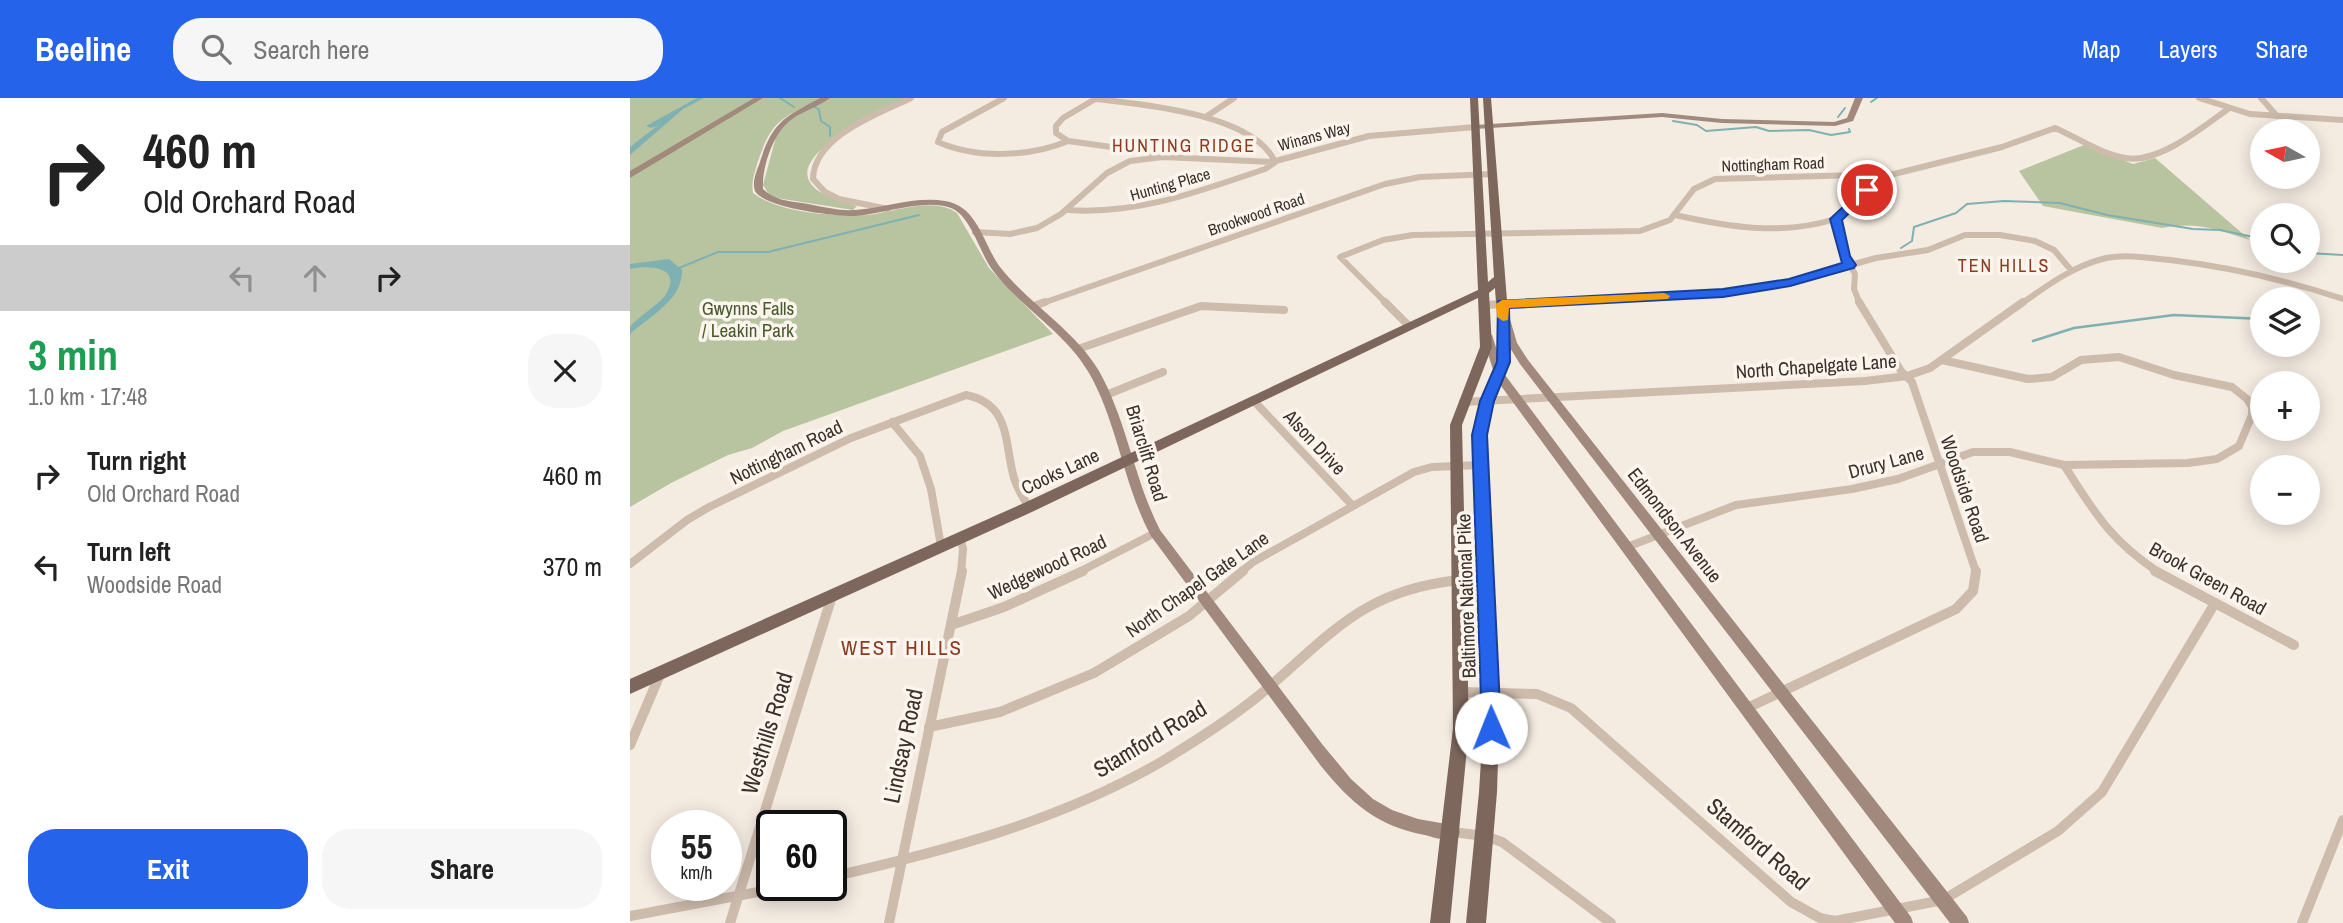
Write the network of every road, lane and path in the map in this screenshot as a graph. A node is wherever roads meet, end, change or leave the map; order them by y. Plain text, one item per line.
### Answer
1 (759, 98) edge
2 (826, 98) edge
3 (911, 98) edge
4 (1004, 98) edge
5 (1097, 98) edge
6 (1234, 98) edge
7 (1474, 98) edge
8 (1487, 98) edge
9 (1859, 98) edge
10 (2199, 98) edge
11 (2261, 98) edge
12 (2228, 108) junction
13 (1207, 116) junction
14 (2277, 116) junction
15 (2343, 120) edge
16 (1475, 127) junction
17 (1489, 127) junction
18 (1068, 141) junction
19 (1174, 157) junction
20 (1275, 162) junction
21 (1493, 174) junction
22 (630, 175) edge
23 (1478, 175) junction
24 (1871, 176) junction
25 (889, 209) junction
26 (1068, 210) junction
27 (1675, 215) junction
28 (1836, 219) junction
29 (1817, 224) junction
30 (975, 232) junction
31 (1837, 232) junction
32 (1481, 233) junction
33 (1497, 234) junction
34 (1850, 265) junction
35 (2071, 270) junction
36 (1500, 278) junction
37 (1484, 291) junction
38 (2343, 299) edge
39 (1485, 305) junction
40 (1034, 306) junction
41 (1503, 309) junction
42 (1284, 310) dead end
43 (1409, 327) junction
44 (1487, 335) junction
45 (1078, 349) junction
46 (1942, 360) junction
47 (1163, 372) dead end
48 (1500, 376) junction
49 (1906, 376) junction
50 (1106, 395) junction
51 (1552, 397) junction
52 (1517, 399) junction
53 (1253, 400) junction
54 (1487, 401) junction
55 (1463, 402) junction
56 (892, 422) junction
57 (1127, 461) junction
58 (1940, 463) junction
59 (1481, 465) junction
60 (2064, 465) junction
61 (1457, 466) junction
62 (1353, 506) junction
63 (1029, 507) junction
64 (1155, 533) junction
65 (1658, 535) junction
66 (960, 537) junction
67 (941, 546) junction
68 (1627, 547) junction
69 (630, 564) edge
70 (1459, 580) junction
71 (832, 596) junction
72 (1207, 602) junction
73 (2215, 603) junction
74 (951, 625) junction
75 (2294, 645) dead end
76 (661, 673) junction
77 (1270, 686) junction
78 (630, 687) edge
79 (1491, 691) junction
80 (1781, 691) junction
81 (1462, 692) junction
82 (1745, 709) junction
83 (929, 727) junction
84 (630, 745) edge
85 (2343, 820) edge
86 (1452, 832) junction
87 (1485, 836) junction
88 (901, 861) junction
89 (847, 873) edge
90 (742, 882) edge
91 (1944, 900) junction
92 (707, 901) edge
93 (736, 901) edge
94 (1895, 909) junction
95 (630, 916) edge
96 (730, 923) edge
97 (889, 923) edge
98 (1440, 923) edge
99 (1476, 923) edge
100 (1611, 923) edge
101 (1905, 923) edge
102 (1961, 923) edge
103 (2302, 923) edge

1 - 22 street
2 - 25 street
3 - 25 street, Briarclift Road
4 - 18 street
5 - 13 street
5 - 18 street
6 - 13 street
7 - 16 main road
8 - 17 main road, Edmondson Avenue
9 - 17 street
10 - 12 street
11 - 14 street
12 - 14 street
12 - 24 street, Nottingham Road
13 - 20 street
14 - 15 street
16 - 17 street
16 - 20 street, Winans Way
16 - 23 main road
17 - 21 main road, Edmondson Avenue
18 - 19 street
19 - 20 street, Winans Way
19 - 26 street, Winans Way
20 - 26 street, Hunting Place
21 - 23 street, Brookwood Road
21 - 33 main road, Edmondson Avenue
23 - 32 main road
23 - 40 street, Brookwood Road
24 - 27 street, Nottingham Road
24 - 28 street
25 - 30 street, Briarclift Road
26 - 30 street, Winans Way
27 - 29 street
27 - 33 street, Nottingham Road
28 - 29 street
28 - 31 street, Woodside Road
29 - 31 street
30 - 40 street, Briarclift Road
31 - 34 street, Woodside Road
32 - 33 street, Nottingham Road
32 - 37 main road
32 - 43 street, Nottingham Road
33 - 36 main road, Edmondson Avenue
34 - 35 street
34 - 41 street
34 - 49 street, Woodside Road
35 - 38 street, North Chapelgate Lane
35 - 46 street, North Chapelgate Lane
36 - 37 main road, Cooks Lane
36 - 41 main road, Edmondson Avenue
37 - 39 main road
37 - 43 main road, Cooks Lane
39 - 41 street
39 - 44 main road
40 - 45 street, Briarclift Road
41 - 48 main road, Baltimore National Pike
41 - 51 street, Edmondson Avenue
42 - 45 street
43 - 53 main road, Cooks Lane
44 - 48 street
44 - 55 main road, Baltimore National Pike
45 - 50 street, Briarclift Road
46 - 49 street, North Chapelgate Lane
46 - 60 street, Drury Lane
47 - 50 street
48 - 52 street
48 - 54 main road, Baltimore National Pike
49 - 51 street, North Chapelgate Lane
49 - 58 street, Woodside Road
50 - 57 street, Briarclift Road
51 - 52 street, North Chapelgate Lane
51 - 65 street, Edmondson Avenue
52 - 54 street, North Chapelgate Lane
52 - 68 street
53 - 57 main road, Cooks Lane
53 - 62 street, Alson Drive
54 - 55 street, North Chapelgate Lane
54 - 59 main road, Baltimore National Pike
55 - 61 main road, Baltimore National Pike
56 - 63 street, Nottingham Road
56 - 67 street
56 - 69 street, Nottingham Road
57 - 63 main road, Cooks Lane
57 - 64 street, Briarclift Road
58 - 60 street, Drury Lane
58 - 65 street, Drury Lane
58 - 80 street, Woodside Road
59 - 61 street, North Chapel Gate Lane
59 - 79 main road, Baltimore National Pike
60 - 73 street, Brook Green Road
61 - 62 street, North Chapel Gate Lane
61 - 70 main road, Baltimore National Pike
62 - 72 street, North Chapel Gate Lane
63 - 66 main road, Cooks Lane
64 - 72 street, Briarclift Road
64 - 74 street, Wedgewood Road
65 - 68 street, Drury Lane
65 - 80 street, Edmondson Avenue
66 - 67 main road, Cooks Lane
66 - 74 street, Lindsay Road
67 - 71 main road, Cooks Lane
68 - 82 street
70 - 77 street, Stamford Road
70 - 81 main road, Baltimore National Pike
71 - 76 main road, Cooks Lane
71 - 90 street, Westhills Road
72 - 77 street, Briarclift Road
72 - 83 street, North Chapel Gate Lane
73 - 75 street, Brook Green Road
73 - 91 street, Stamford Road
74 - 83 street, Lindsay Road
76 - 78 main road, Cooks Lane
76 - 84 street
77 - 86 street, Briarclift Road
77 - 88 street, Stamford Road
79 - 81 street, Stamford Road
79 - 87 main road, Baltimore National Pike
79 - 94 street, Stamford Road
80 - 82 street, Woodside Road
80 - 91 street, Edmondson Avenue
81 - 86 main road, Baltimore National Pike
82 - 94 street
83 - 88 street, Lindsay Road
85 - 103 street
86 - 87 street
86 - 98 main road, Baltimore National Pike
87 - 99 main road, Baltimore National Pike
87 - 100 street
88 - 89 street, Stamford Road
88 - 97 street, Lindsay Road
91 - 94 street, Stamford Road
91 - 102 street, Edmondson Avenue
92 - 95 street
93 - 96 street, Westhills Road
94 - 101 street

